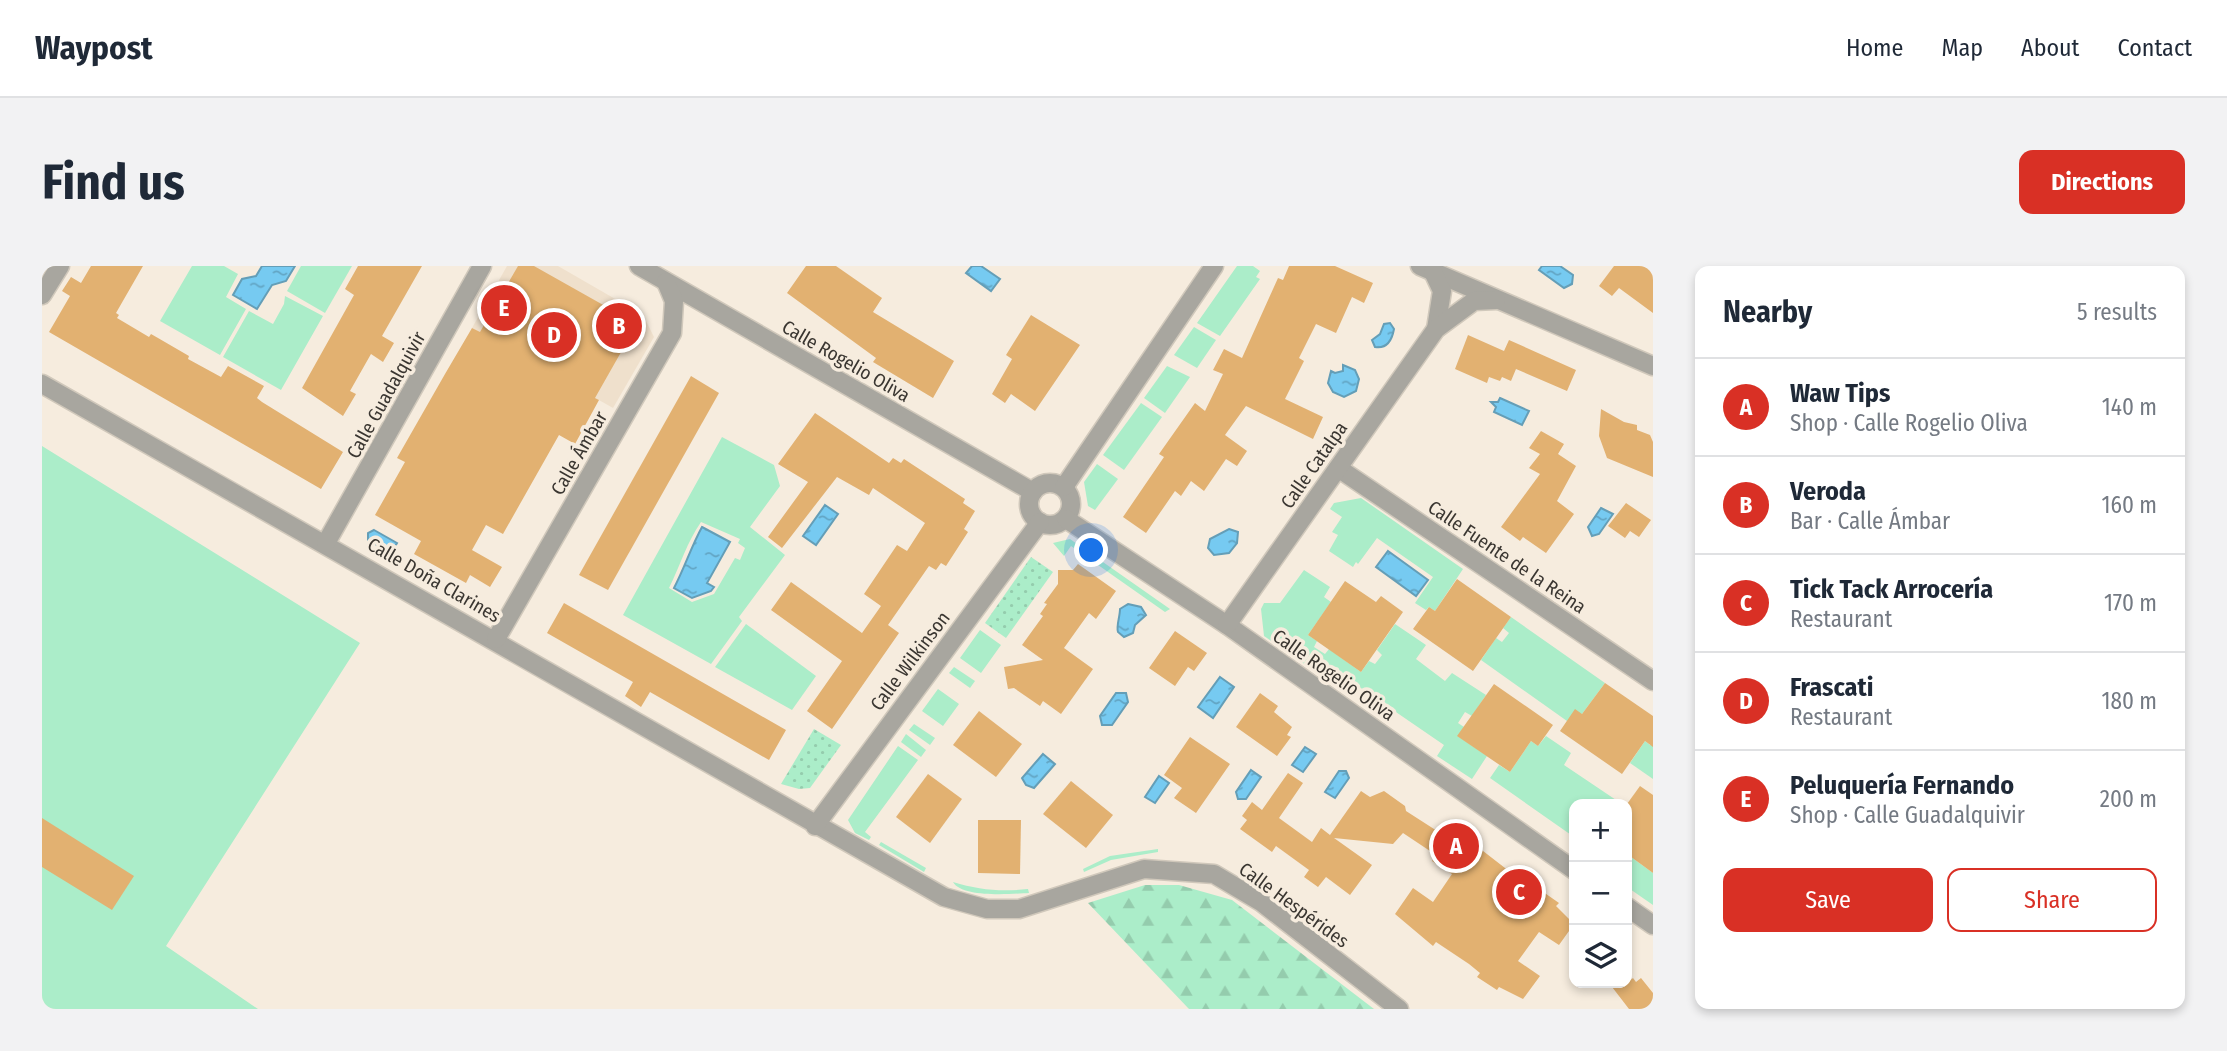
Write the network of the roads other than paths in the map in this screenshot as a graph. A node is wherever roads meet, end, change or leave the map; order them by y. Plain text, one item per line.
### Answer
1 (60, 266) edge
2 (482, 266) edge
3 (639, 266) edge
4 (1214, 266) edge
5 (1426, 269) edge
6 (666, 282) junction
7 (42, 295) edge
8 (1496, 300) junction
9 (1436, 329) junction
10 (1653, 366) edge
11 (42, 384) edge
12 (1338, 468) junction
13 (1064, 487) junction
14 (1033, 492) junction
15 (1066, 519) junction
16 (1040, 522) junction
17 (326, 543) junction
18 (1227, 625) junction
19 (496, 639) junction
20 (1653, 681) edge
21 (809, 822) junction
22 (1569, 866) edge
23 (1632, 910) edge
24 (1653, 925) edge
25 (1399, 1009) edge

1 - 7 street
2 - 17 street, Calle Guadalquivir
3 - 6 street, Calle Rogelio Oliva
4 - 13 street
5 - 8 street
5 - 9 street, Calle Catalpa
6 - 14 street, Calle Rogelio Oliva
6 - 19 street, Calle Ámbar
8 - 9 street, Calle Catalpa
8 - 10 street
9 - 12 street, Calle Catalpa
11 - 17 street, Calle Doña Clarines
12 - 18 street, Calle Catalpa
12 - 20 street, Calle Fuente de la Reina
13 - 14 street
13 - 15 street
14 - 16 street
15 - 16 street
15 - 18 street, Calle Rogelio Oliva
16 - 21 street, Calle Wilkinson
17 - 19 street, Calle Doña Clarines
18 - 22 street, Calle Rogelio Oliva
19 - 21 street, Calle Doña Clarines
21 - 25 street, Calle Hespérides
23 - 24 street

